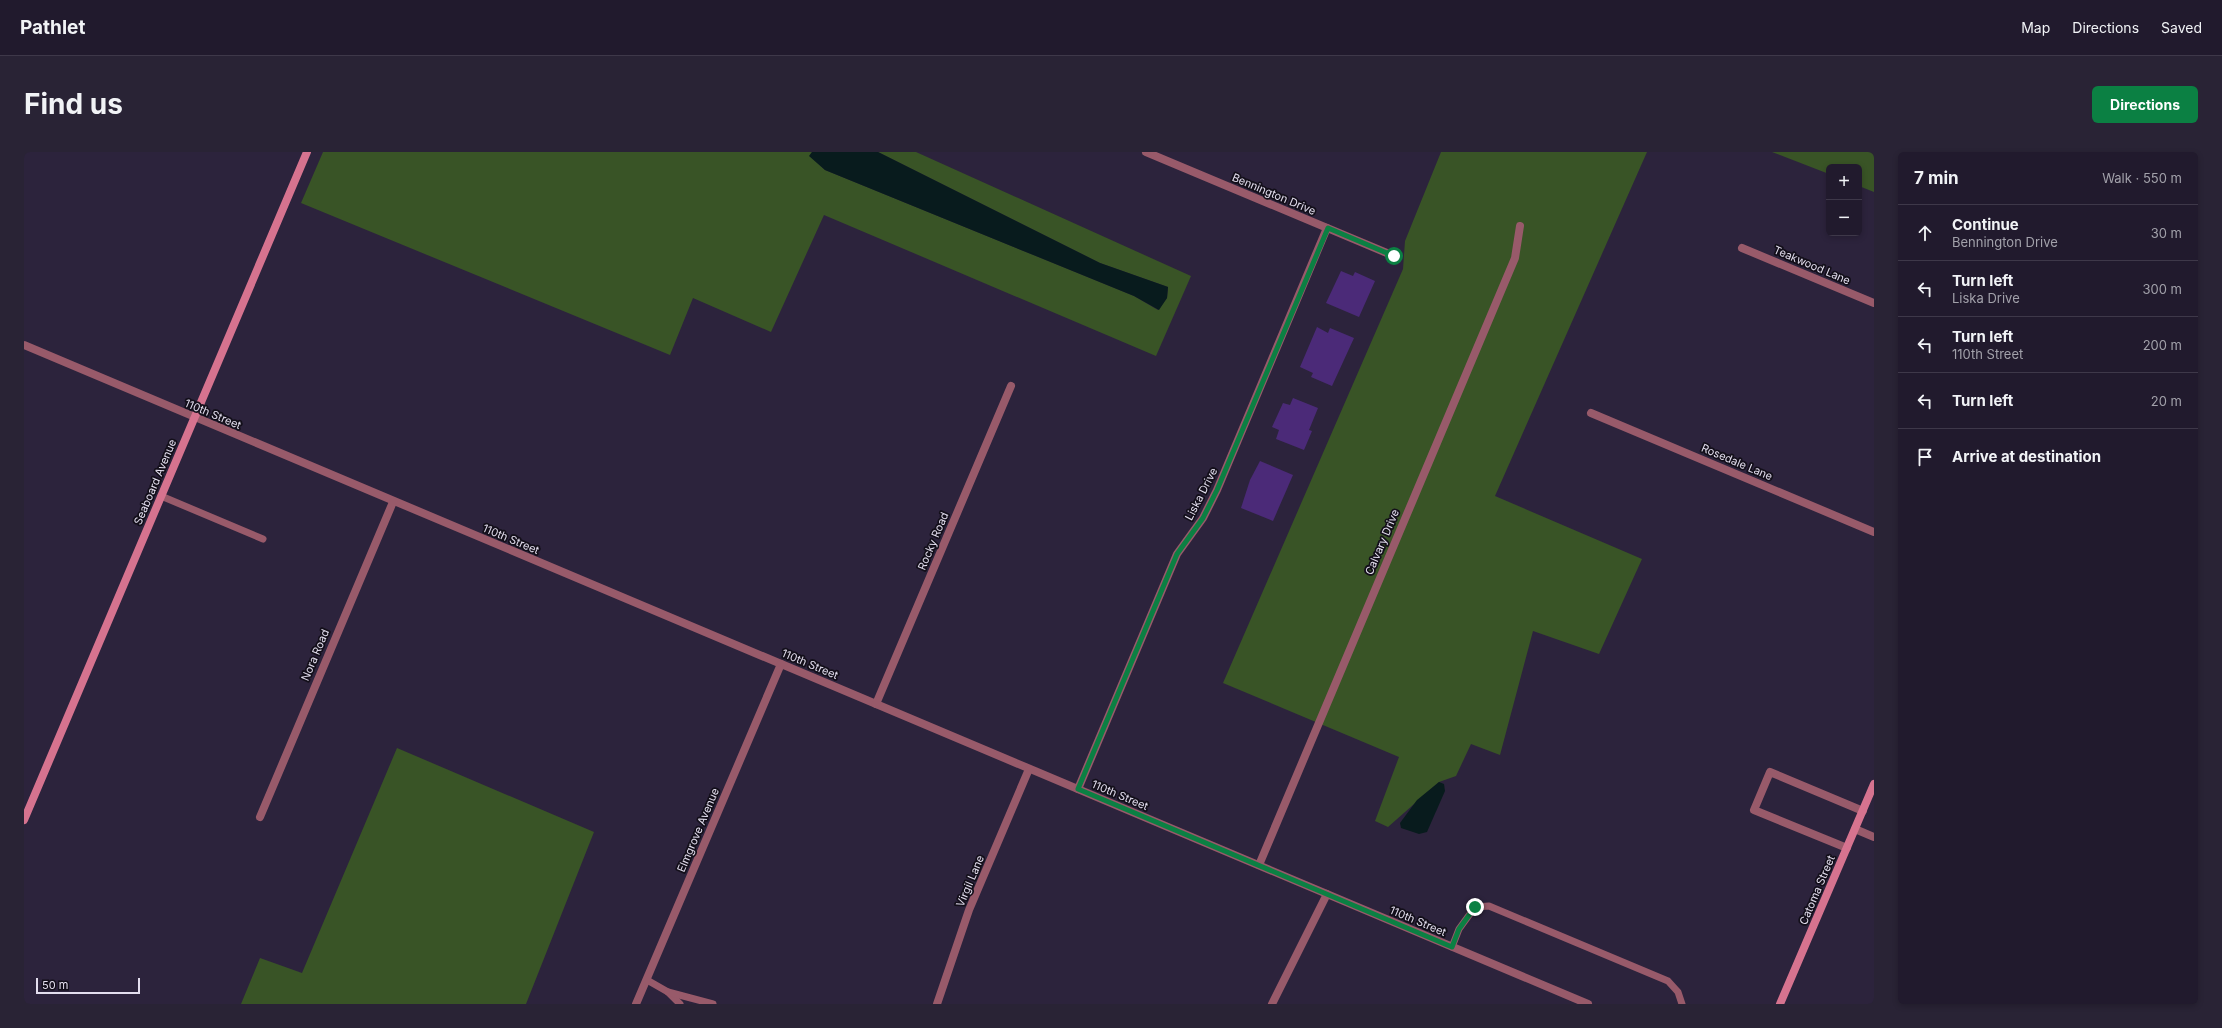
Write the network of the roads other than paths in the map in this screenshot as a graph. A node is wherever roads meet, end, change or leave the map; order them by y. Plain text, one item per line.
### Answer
1 (307, 152) edge
2 (1146, 152) edge
3 (1520, 226) dead end
4 (1328, 228) junction
5 (1742, 248) dead end
6 (1394, 256) dead end
7 (1874, 304) edge
8 (24, 345) edge
9 (1011, 386) dead end
10 (1591, 413) dead end
11 (194, 418) junction
12 (162, 496) junction
13 (393, 502) junction
14 (1874, 532) edge
15 (263, 539) dead end
16 (780, 664) junction
17 (876, 704) junction
18 (1029, 769) junction
19 (1874, 784) edge
20 (1078, 789) junction
21 (1863, 811) junction
22 (260, 817) dead end
23 (24, 820) edge
24 (1855, 829) junction
25 (1874, 837) edge
26 (1847, 848) junction
27 (1259, 865) junction
28 (1327, 894) junction
29 (1452, 947) junction
30 (647, 980) junction
31 (668, 992) junction
32 (636, 1004) edge
33 (680, 1004) edge
34 (713, 1004) edge
35 (937, 1004) edge
36 (1272, 1004) edge
37 (1588, 1004) edge
38 (1682, 1004) edge
39 (1780, 1004) edge

1 - 11 street, Seaboard Avenue
2 - 4 street, Bennington Drive
3 - 27 street, Calvary Drive
4 - 6 street, Bennington Drive
4 - 20 street, Liska Drive
5 - 7 street, Teakwood Lane
8 - 11 street, 110th Street
9 - 17 street, Rocky Road
10 - 14 street, Rosedale Lane
11 - 12 street, Seaboard Avenue
11 - 13 street, 110th Street
12 - 15 lane
12 - 23 street, Seaboard Avenue
13 - 16 street, 110th Street
13 - 22 street, Nora Road
16 - 17 street, 110th Street
16 - 30 street, Elmgrove Avenue
17 - 18 street, 110th Street
18 - 20 street, 110th Street
18 - 35 street, Virgil Lane
19 - 21 street, Catoma Street
20 - 27 street, 110th Street
21 - 24 street, Catoma Street
21 - 26 street
24 - 25 street
24 - 26 street, Catoma Street
26 - 39 street, Catoma Street
27 - 28 street, 110th Street
28 - 29 street, 110th Street
28 - 36 street
29 - 37 street, 110th Street
29 - 38 lane
30 - 31 lane
30 - 32 street, Elmgrove Avenue
31 - 33 lane
31 - 34 lane

